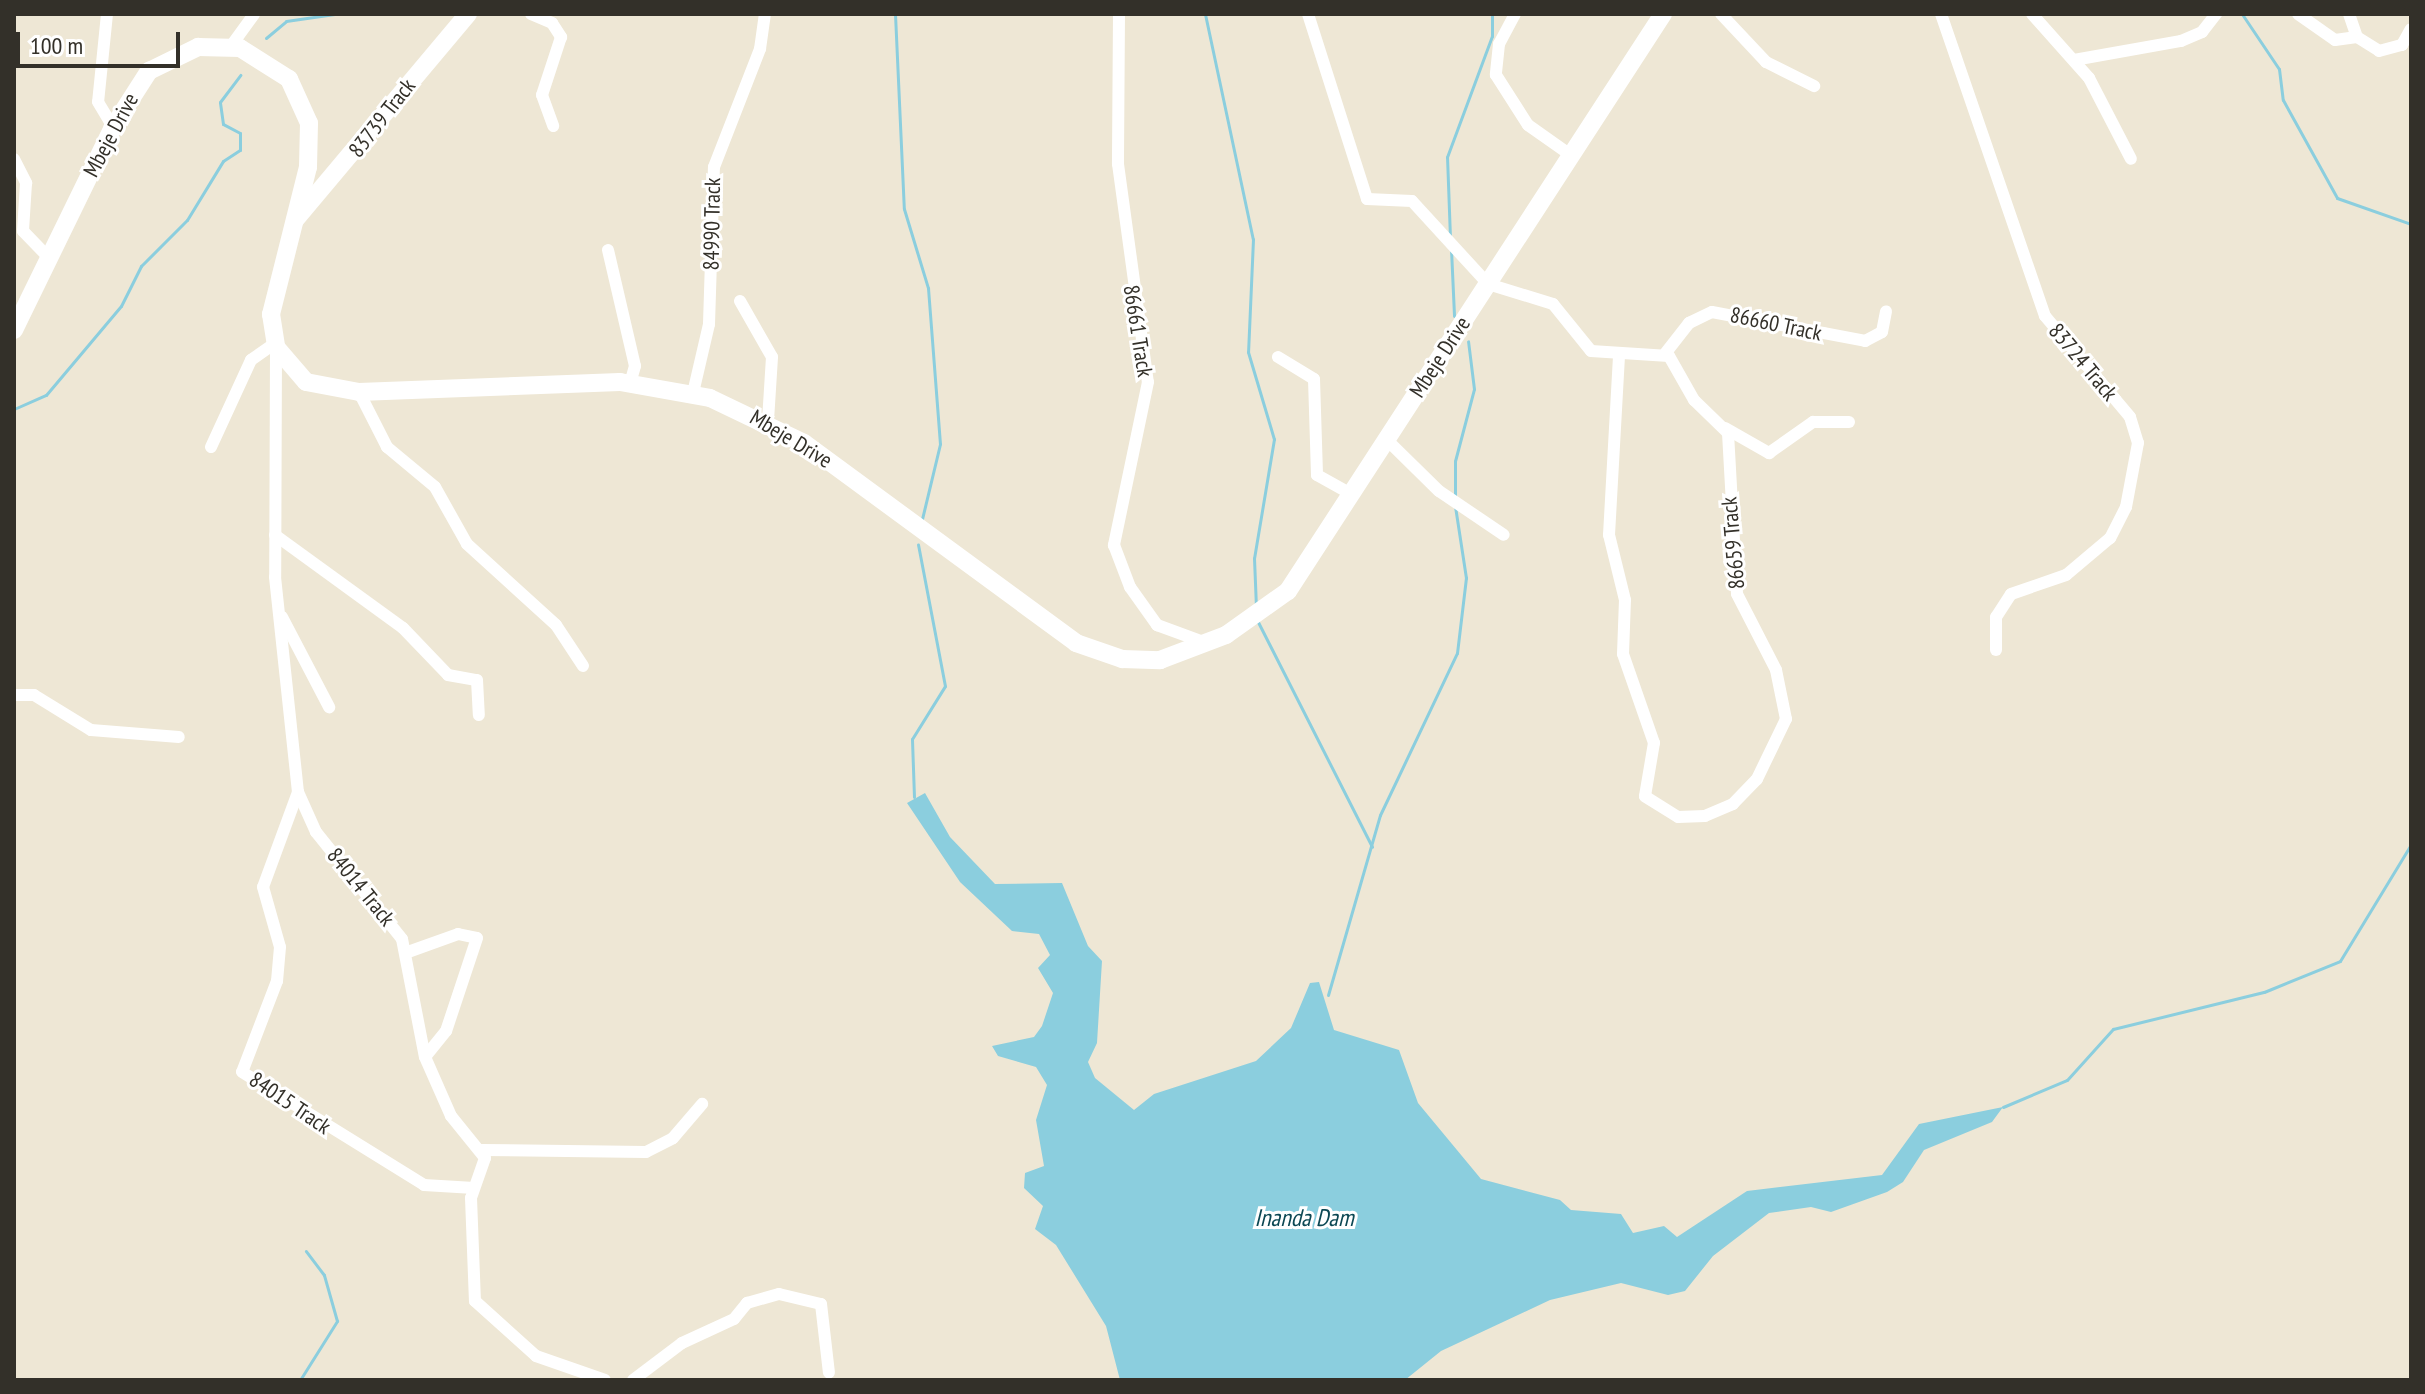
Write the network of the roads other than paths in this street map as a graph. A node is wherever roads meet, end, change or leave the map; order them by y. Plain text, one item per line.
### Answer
1 (107, 14) edge
2 (254, 14) edge
3 (468, 14) edge
4 (531, 14) edge
5 (765, 14) edge
6 (1119, 14) edge
7 (1308, 14) edge
8 (1515, 14) edge
9 (1663, 14) edge
10 (1721, 14) edge
11 (1941, 14) edge
12 (2032, 14) edge
13 (2216, 14) edge
14 (2298, 14) edge
15 (2349, 14) edge
16 (2411, 29) edge
17 (2357, 37) junction
18 (231, 46) junction
19 (2074, 60) junction
20 (1814, 86) dead end
21 (553, 126) dead end
22 (113, 127) junction
23 (1572, 156) junction
24 (14, 159) edge
25 (2131, 159) dead end
26 (294, 220) junction
27 (608, 250) dead end
28 (49, 258) junction
29 (1488, 284) junction
30 (740, 301) dead end
31 (1886, 311) dead end
32 (14, 330) edge
33 (275, 345) junction
34 (1664, 355) junction
35 (1278, 357) dead end
36 (1619, 357) junction
37 (630, 383) junction
38 (359, 392) junction
39 (693, 393) junction
40 (768, 421) junction
41 (1849, 422) dead end
42 (1725, 428) junction
43 (1386, 439) junction
44 (211, 447) dead end
45 (1351, 494) junction
46 (275, 535) junction
47 (1504, 535) dead end
48 (279, 611) junction
49 (1209, 644) junction
50 (1996, 650) dead end
51 (583, 666) dead end
52 (14, 695) edge
53 (329, 707) dead end
54 (479, 715) dead end
55 (179, 737) dead end
56 (298, 792) junction
57 (408, 952) junction
58 (425, 1057) junction
59 (702, 1104) dead end
60 (482, 1150) junction
61 (474, 1188) junction
62 (829, 1373) dead end
63 (605, 1380) edge
64 (633, 1380) edge

1 - 22 street
2 - 18 street
3 - 26 street, 83739 Track
4 - 21 street
5 - 39 street, 84990 Track
6 - 49 street, 86661 Track
7 - 29 street
8 - 23 street
9 - 23 street, Mbeje Drive
10 - 20 street
11 - 50 street, 83724 Track
12 - 19 street
13 - 19 street
14 - 17 street
15 - 17 street
16 - 17 street
18 - 22 street, Mbeje Drive
18 - 26 street
19 - 25 street
22 - 28 street, Mbeje Drive
23 - 29 street, Mbeje Drive
24 - 28 street
26 - 33 street
27 - 37 street
28 - 32 street, Mbeje Drive
29 - 36 street
29 - 43 street, Mbeje Drive
30 - 40 street
31 - 34 street, 86660 Track
33 - 38 street, Mbeje Drive
33 - 44 street
33 - 46 street, 84014 Track
34 - 36 street
34 - 42 street
35 - 45 street
36 - 42 street, 86659 Track
37 - 38 street, Mbeje Drive
37 - 39 street, Mbeje Drive
38 - 51 street
39 - 40 street, Mbeje Drive
40 - 49 street, Mbeje Drive
41 - 42 street
43 - 45 street, Mbeje Drive
43 - 47 street
45 - 49 street, Mbeje Drive
46 - 48 street, 84014 Track
46 - 54 street
48 - 53 street
48 - 56 street, 84014 Track
52 - 55 street
56 - 57 street, 84014 Track
56 - 61 street, 84015 Track
57 - 58 street, 84014 Track
57 - 58 street
58 - 60 street, 84014 Track
59 - 60 street
60 - 61 street
61 - 63 street
62 - 64 street

